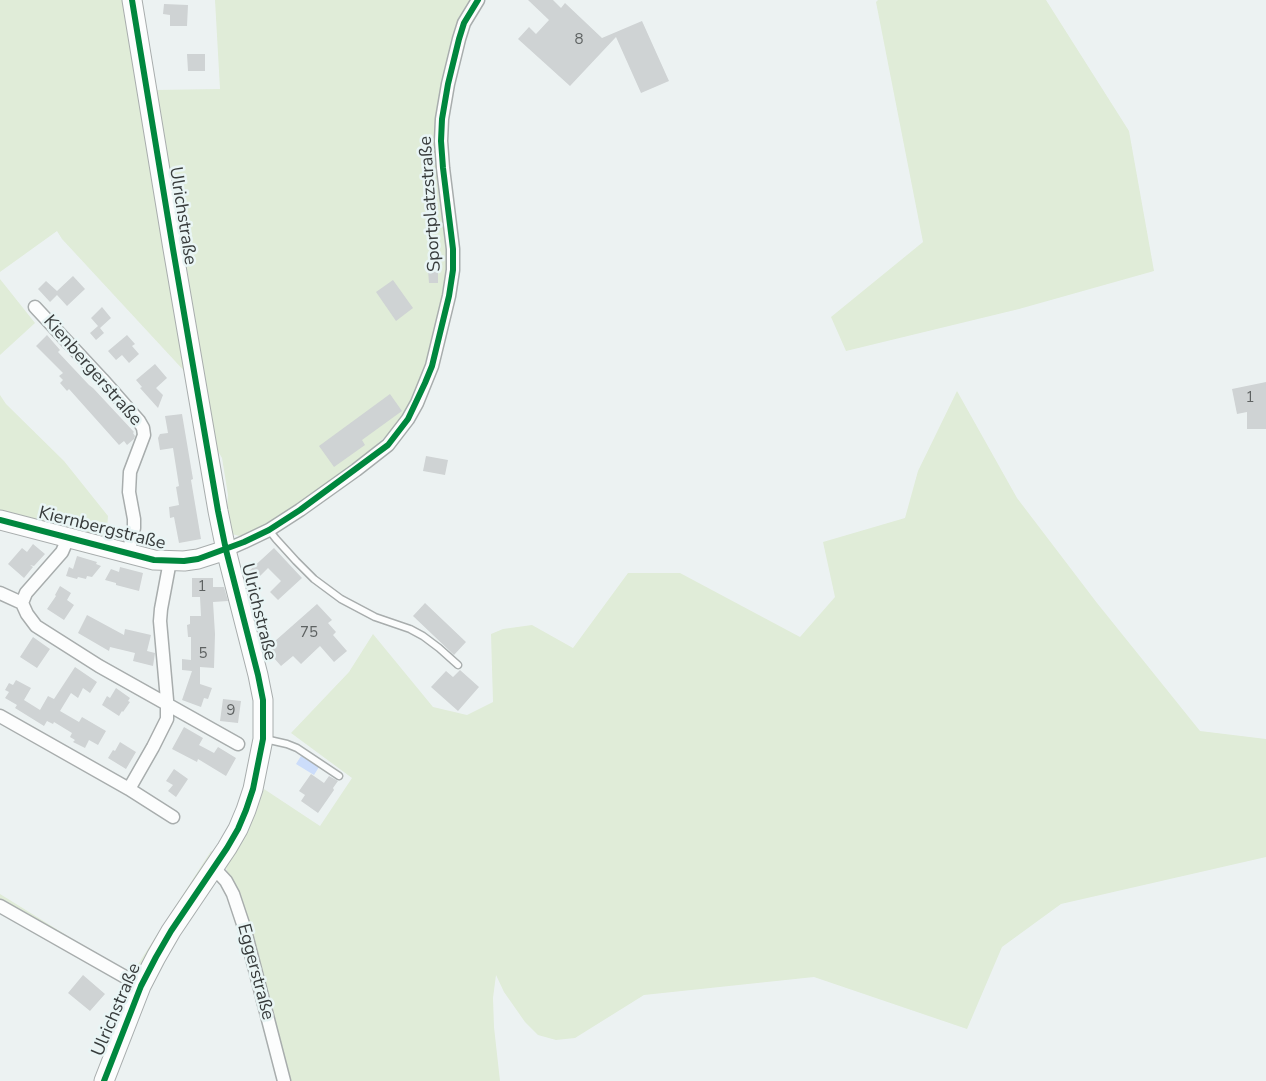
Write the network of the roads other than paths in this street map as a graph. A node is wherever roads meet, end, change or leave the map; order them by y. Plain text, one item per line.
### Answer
1 (132, 0) edge
2 (478, 0) edge
3 (35, 307) dead end
4 (0, 520) edge
5 (269, 530) junction
6 (68, 538) junction
7 (226, 550) junction
8 (128, 554) junction
9 (170, 562) junction
10 (0, 593) edge
11 (22, 602) junction
12 (458, 665) dead end
13 (167, 705) junction
14 (0, 716) edge
15 (263, 739) junction
16 (238, 744) dead end
17 (339, 776) dead end
18 (129, 789) junction
19 (174, 817) dead end
20 (214, 868) junction
21 (0, 906) edge
22 (141, 986) junction
23 (104, 1081) edge
24 (284, 1081) edge

1 - 7 street, Ulrichstraße
2 - 5 street, Sportplatzstraße
3 - 8 street, Kienbergerstraße
4 - 6 street, Kiernbergstraße
5 - 7 street, Sportplatzstraße
5 - 12 lane
6 - 8 street, Kiernbergstraße
6 - 11 street
7 - 9 street, Kiernbergstraße
7 - 15 street, Ulrichstraße
8 - 9 street, Kiernbergstraße
9 - 13 street
10 - 11 street
11 - 13 street
13 - 16 street
13 - 18 street
14 - 18 street
15 - 17 lane
15 - 20 street, Ulrichstraße
18 - 19 street
20 - 22 street, Ulrichstraße
20 - 24 street, Eggerstraße
21 - 22 street
22 - 23 street, Ulrichstraße

